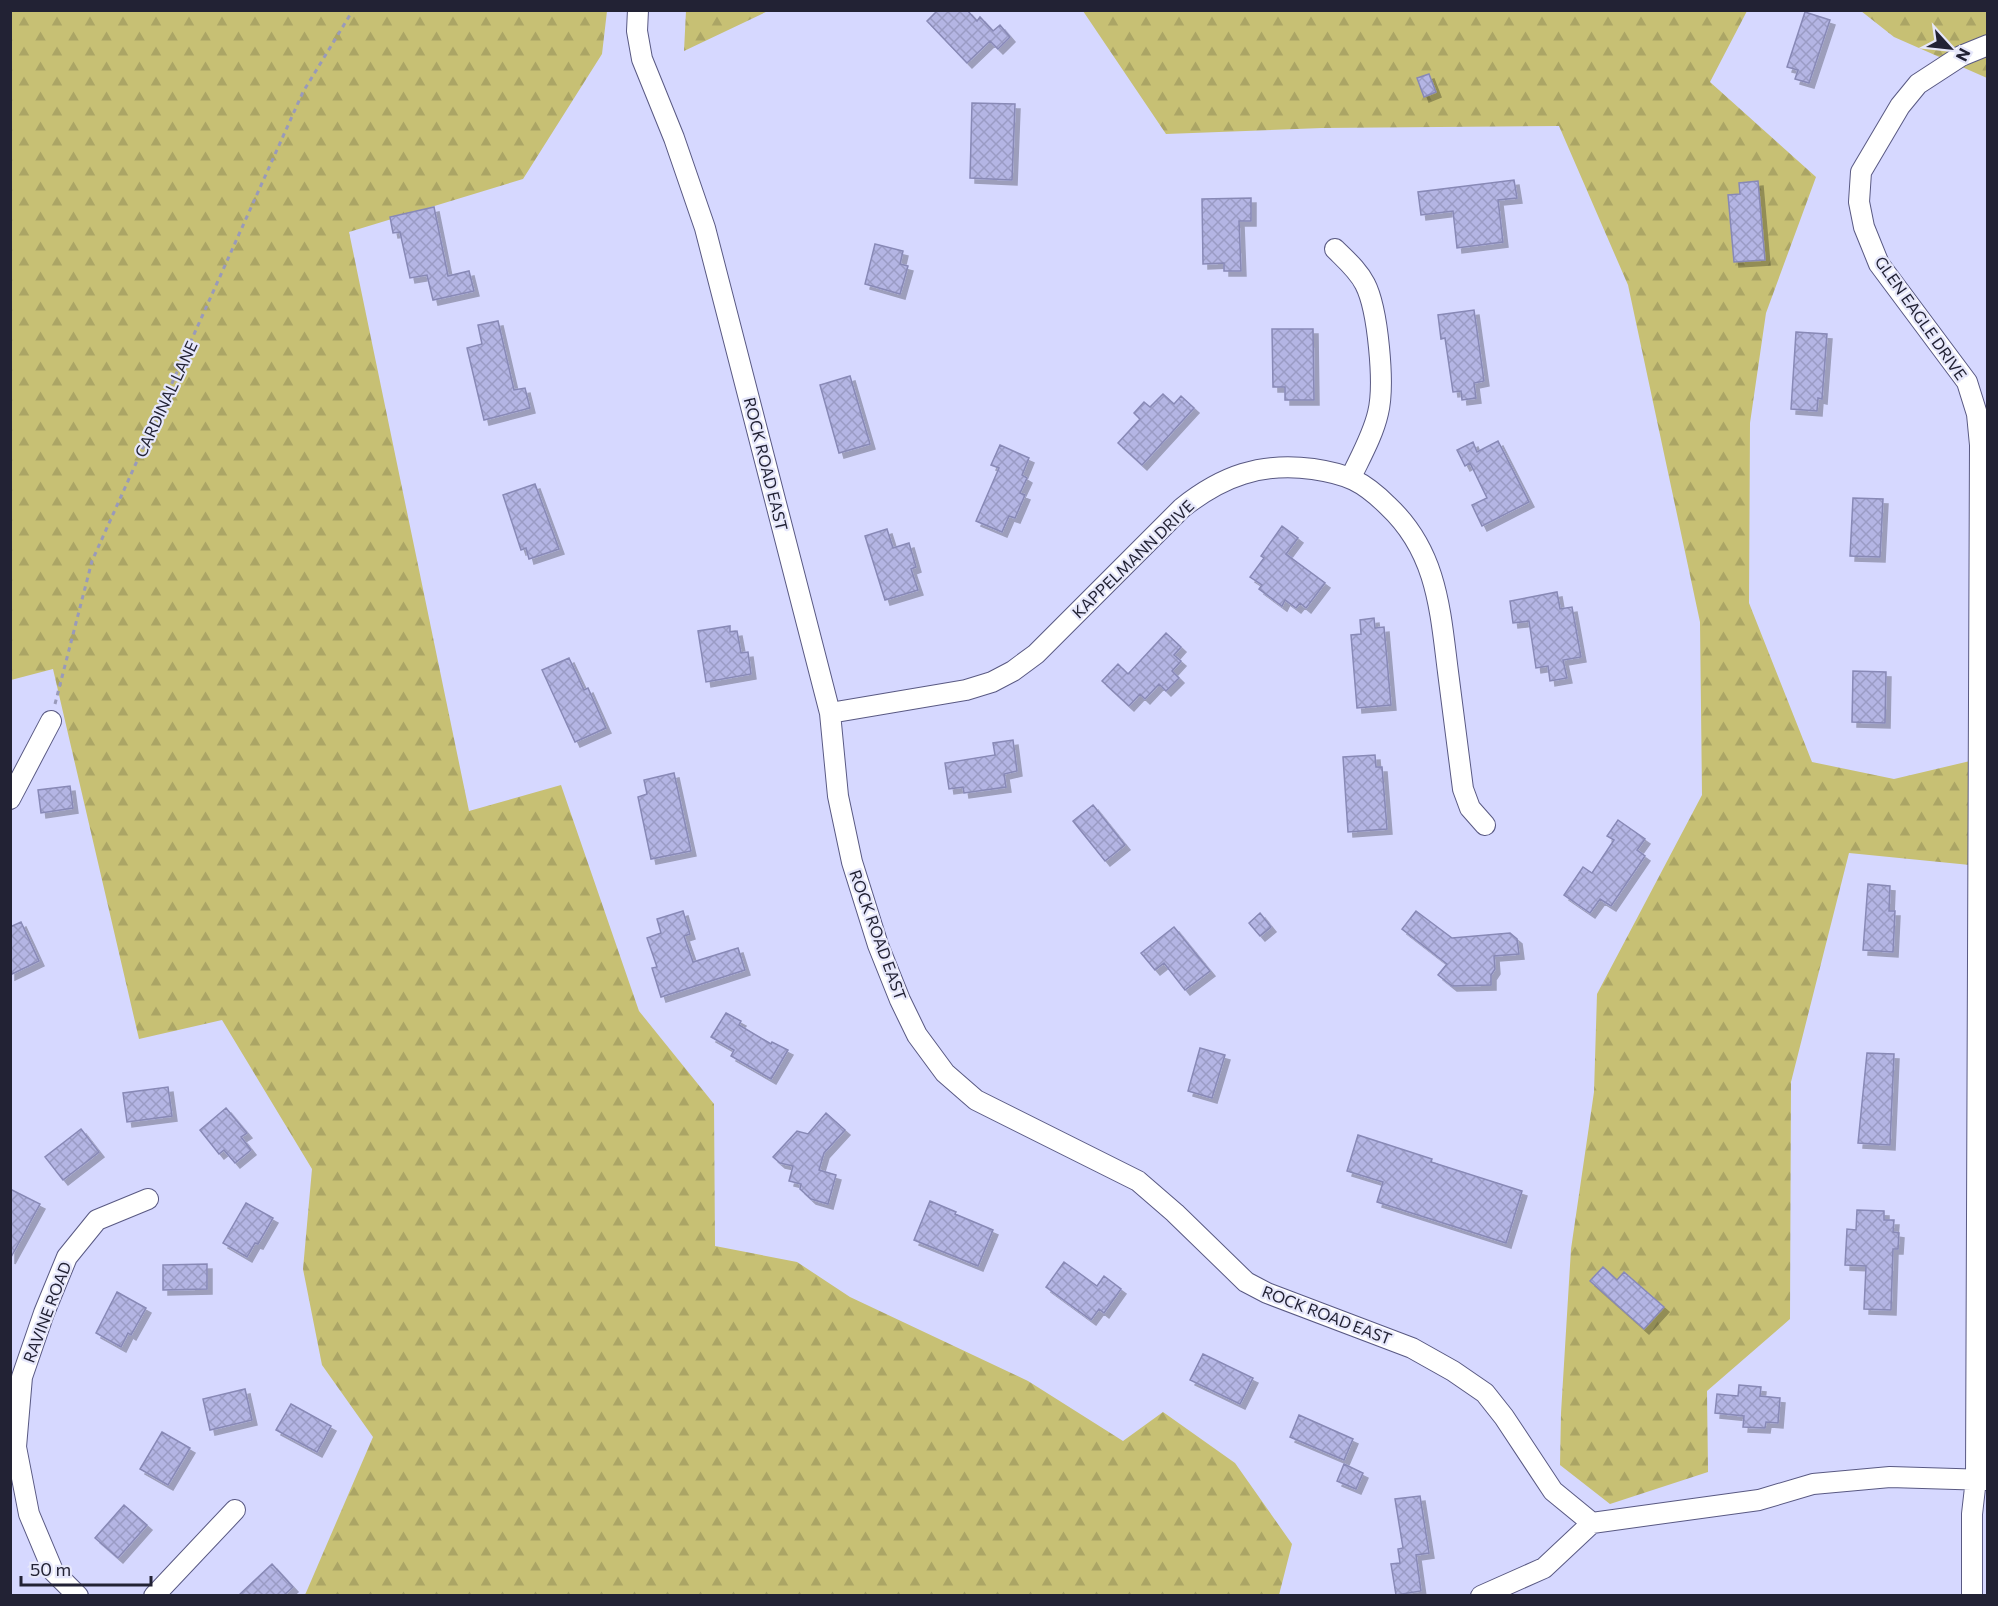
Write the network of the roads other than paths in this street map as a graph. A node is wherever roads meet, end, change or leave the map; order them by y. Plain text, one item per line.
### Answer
1 (638, 10) edge
2 (1988, 45) edge
3 (1335, 249) dead end
4 (1351, 477) junction
5 (830, 713) junction
6 (51, 721) road end
7 (10, 799) edge
8 (1485, 825) dead end
9 (148, 1199) dead end
10 (1982, 1479) edge
11 (235, 1510) dead end
12 (1592, 1523) junction
13 (78, 1596) edge
14 (154, 1596) edge
15 (1481, 1596) edge
16 (1972, 1596) edge

1 - 5 street, ROCK ROAD EAST
2 - 10 street, GLEN EAGLE DRIVE
3 - 4 street
4 - 5 street, KAPPELMANN DRIVE
4 - 8 street, KAPPELMANN DRIVE
5 - 12 street, ROCK ROAD EAST
6 - 7 street
9 - 13 street, RAVINE ROAD
10 - 12 street
10 - 16 street, GLEN EAGLE DRIVE
11 - 14 street
12 - 15 street

